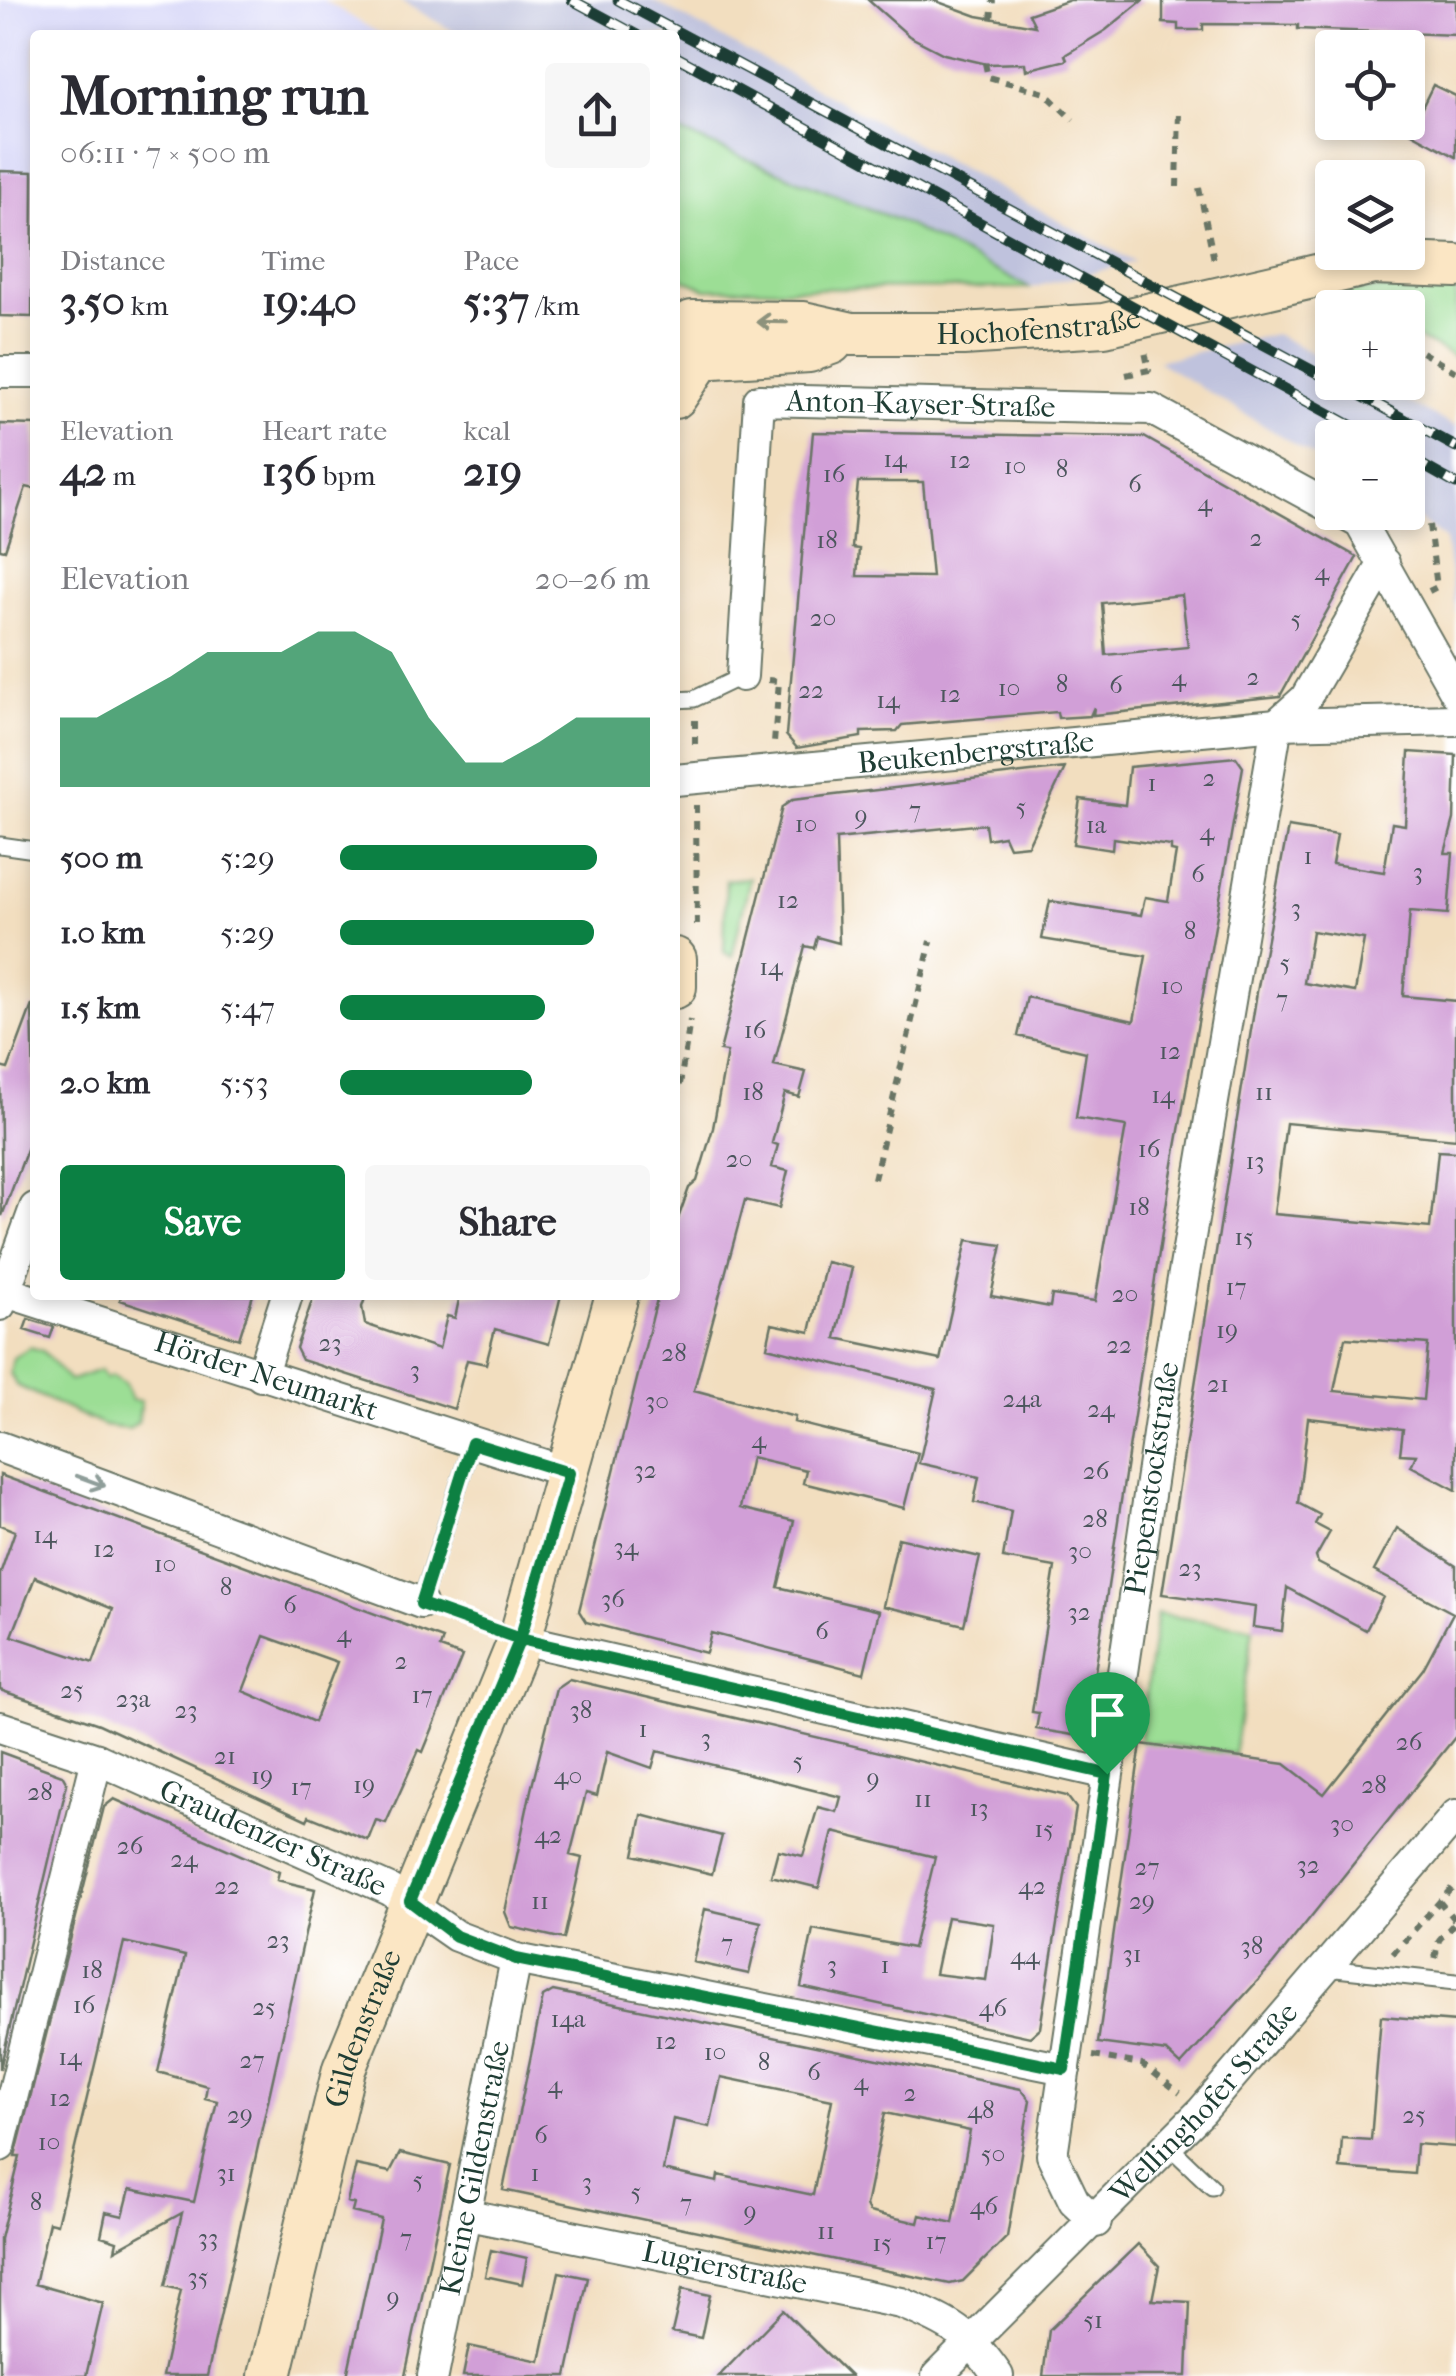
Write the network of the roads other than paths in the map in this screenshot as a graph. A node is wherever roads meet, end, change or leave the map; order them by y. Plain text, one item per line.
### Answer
1 (1456, 266) edge
2 (688, 327) edge
3 (0, 372) edge
4 (30, 372) edge
5 (680, 391) edge
6 (1315, 499) edge
7 (1364, 530) edge
8 (1384, 564) junction
9 (742, 676) joint
10 (1456, 693) edge
11 (680, 700) edge
12 (1456, 720) edge
13 (1277, 724) junction
14 (685, 778) edge
15 (0, 845) edge
16 (30, 849) edge
17 (686, 953) edge
18 (684, 995) edge
19 (30, 1221) edge
20 (2, 1296) edge
21 (285, 1300) edge
22 (616, 1300) edge
23 (261, 1376) junction
24 (472, 1443) junction
25 (0, 1447) edge
26 (569, 1473) junction
27 (421, 1604) joint
28 (520, 1639) junction
29 (0, 1727) edge
30 (97, 1759) junction
31 (1107, 1774) junction
32 (1454, 1821) edge
33 (410, 1901) junction
34 (516, 1959) junction
35 (1327, 1968) junction
36 (1456, 1982) edge
37 (1066, 2060) junction
38 (0, 2146) edge
39 (1168, 2146) junction
40 (1212, 2186) dead end
41 (468, 2215) junction
42 (1096, 2222) junction
43 (973, 2340) junction
44 (270, 2376) edge
45 (433, 2376) edge
46 (937, 2376) edge
47 (998, 2376) edge

1 - 2 main road, Hochofenstraße
2 - 5 main road
3 - 4 street
6 - 9 street, Anton-Kayser-Straße
7 - 8 street
8 - 10 street
8 - 13 street
9 - 11 lane
12 - 13 street, Beukenbergstraße
13 - 14 street, Beukenbergstraße
13 - 31 street, Piepenstockstraße
15 - 16 lane
17 - 18 main road
19 - 20 street
20 - 23 street, Hörder Neumarkt
21 - 23 street
22 - 26 main road, Gildenstraße
23 - 24 street, Hörder Neumarkt
24 - 26 street, Hörder Neumarkt
24 - 27 lane
25 -> 27 street
26 - 28 main road, Gildenstraße
28 - 31 street
28 - 33 main road, Gildenstraße
29 - 30 street, Graudenzer Straße
30 - 33 street, Graudenzer Straße
30 - 38 street
31 - 37 street, Piepenstockstraße
32 - 35 street, Wellinghofer Straße
33 - 34 street, Graudenzer Straße
33 - 44 main road, Gildenstraße
34 - 37 street, Graudenzer Straße
34 - 41 street, Kleine Gildenstraße
35 - 36 lane
35 - 39 street, Wellinghofer Straße
37 - 42 street, Piepenstockstraße
39 - 40 lane
39 - 42 street, Wellinghofer Straße
41 - 43 street, Lugierstraße
41 - 45 street, Kleine Gildenstraße
42 - 43 street, Wellinghofer Straße
43 - 46 street, Wellinghofer Straße
43 - 47 street

